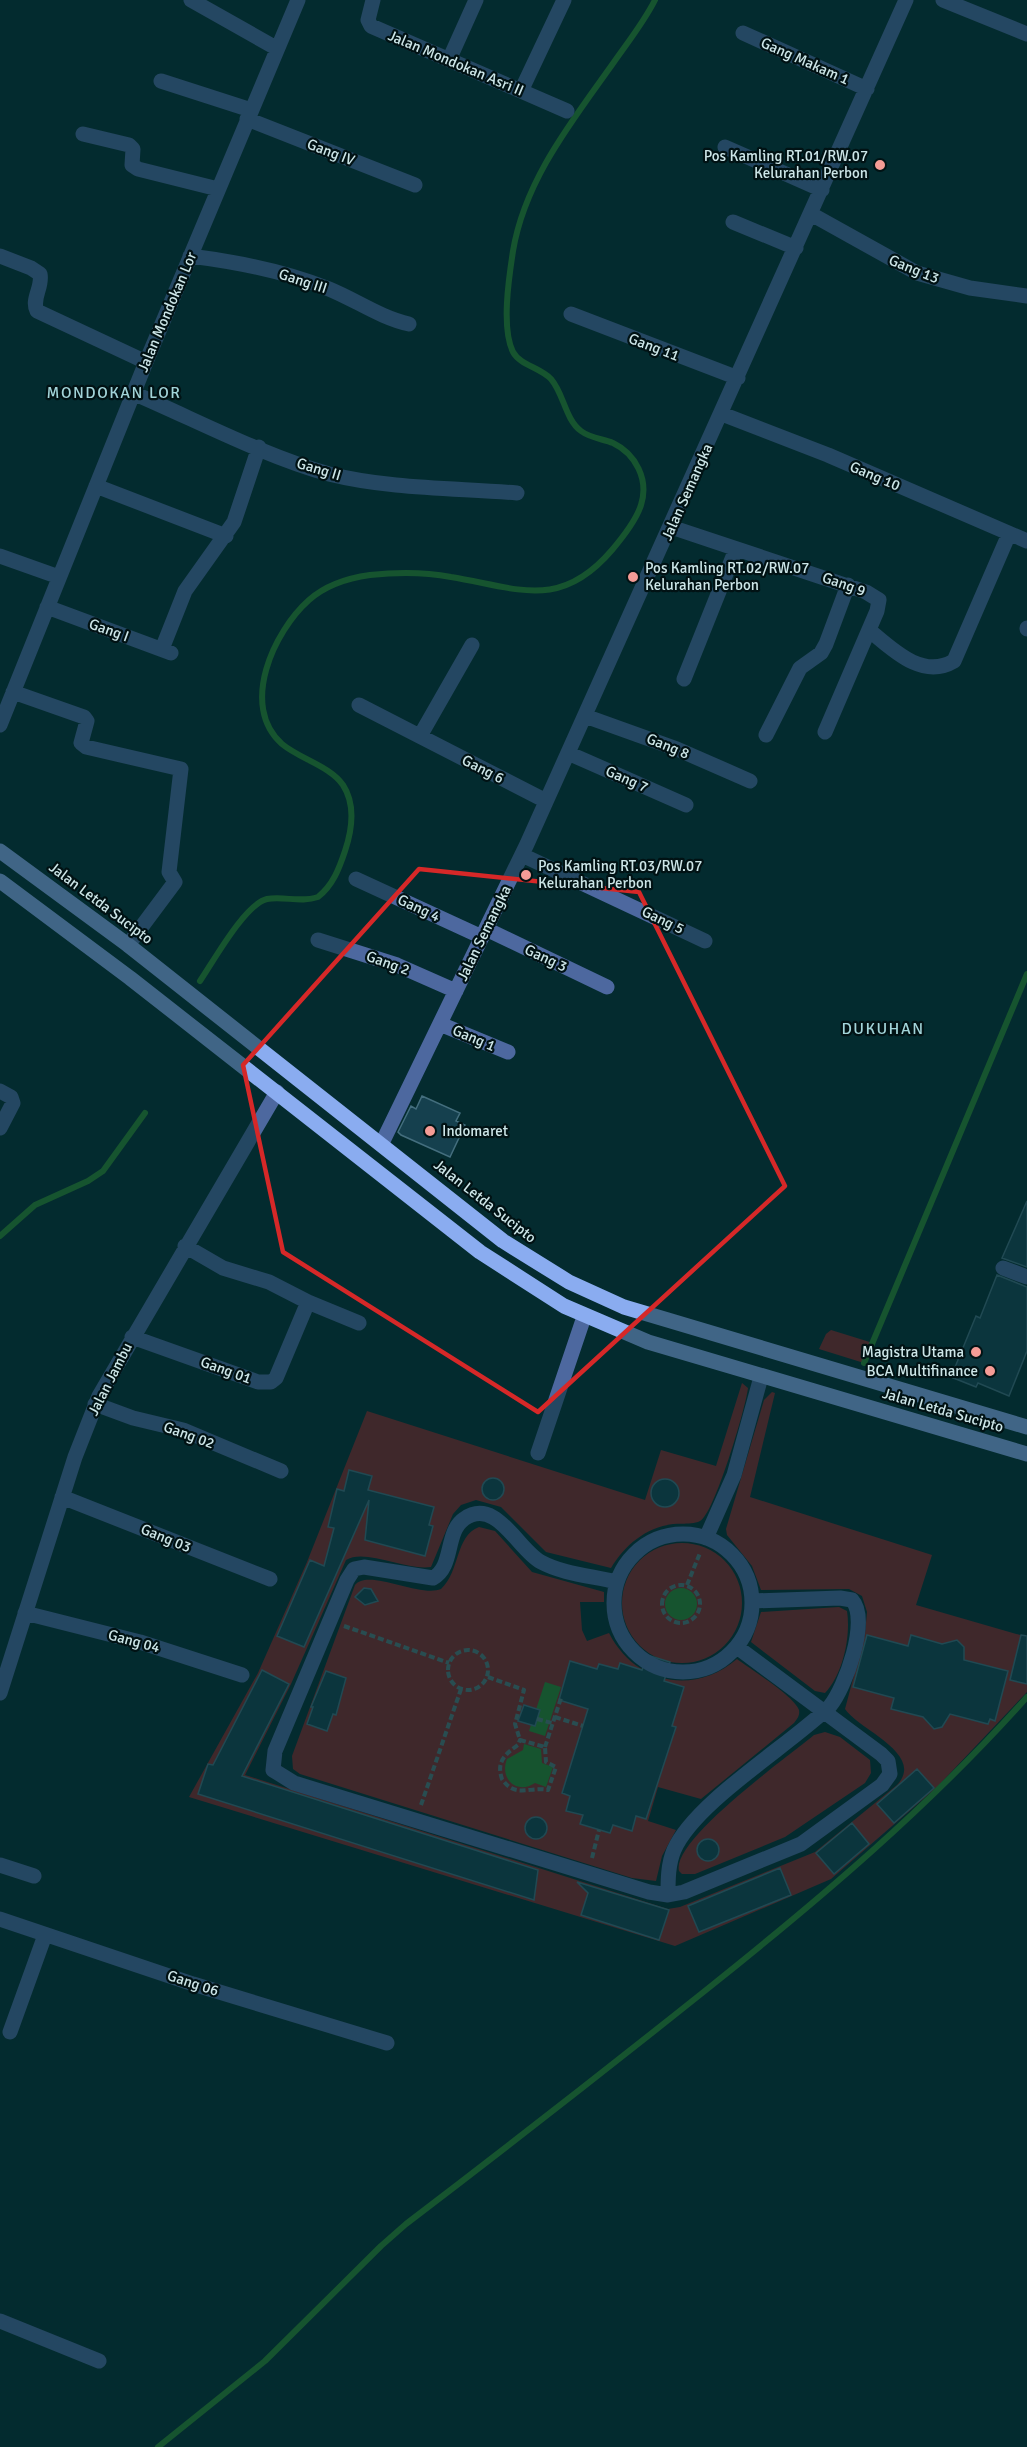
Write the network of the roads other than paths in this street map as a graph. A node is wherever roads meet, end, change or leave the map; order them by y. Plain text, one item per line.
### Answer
1 (191, 0) edge
2 (298, 0) edge
3 (373, 0) edge
4 (476, 0) edge
5 (564, 0) edge
6 (906, 0) edge
7 (943, 0) edge
8 (743, 33) dead end
9 (1027, 34) edge
10 (276, 48) junction
11 (449, 60) junction
12 (162, 81) dead end
13 (867, 89) junction
14 (521, 91) junction
15 (567, 111) dead end
16 (249, 114) junction
17 (83, 134) dead end
18 (725, 147) dead end
19 (416, 185) dead end
20 (218, 189) junction
21 (822, 190) junction
22 (810, 214) junction
23 (733, 222) dead end
24 (796, 248) junction
25 (0, 256) edge
26 (190, 256) junction
27 (1027, 296) edge
28 (571, 314) dead end
29 (410, 324) dead end
30 (146, 362) junction
31 (738, 378) junction
32 (133, 393) junction
33 (722, 414) junction
34 (259, 447) junction
35 (96, 486) junction
36 (517, 493) dead end
37 (671, 527) junction
38 (1009, 534) junction
39 (226, 536) junction
40 (1027, 542) edge
41 (736, 549) junction
42 (0, 556) edge
43 (59, 577) junction
44 (848, 585) junction
45 (47, 607) junction
46 (869, 630) junction
47 (472, 645) dead end
48 (684, 679) dead end
49 (13, 692) junction
50 (359, 705) dead end
51 (585, 716) junction
52 (0, 725) edge
53 (825, 732) dead end
54 (766, 735) dead end
55 (420, 736) junction
56 (568, 753) junction
57 (750, 780) dead end
58 (546, 801) junction
59 (686, 805) dead end
60 (0, 851) edge
61 (522, 855) junction
62 (356, 879) dead end
63 (0, 881) edge
64 (484, 933) junction
65 (318, 940) dead end
66 (705, 941) dead end
67 (128, 945) junction
68 (145, 958) junction
69 (130, 978) junction
70 (607, 987) dead end
71 (456, 991) junction
72 (440, 1024) junction
73 (508, 1052) dead end
74 (0, 1091) edge
75 (277, 1092) junction
76 (0, 1128) edge
77 (382, 1143) junction
78 (396, 1154) junction
79 (381, 1173) junction
80 (185, 1246) junction
81 (1004, 1268) dead end
82 (1027, 1277) edge
83 (308, 1302) junction
84 (584, 1317) junction
85 (359, 1323) dead end
86 (132, 1337) junction
87 (767, 1350) junction
88 (761, 1377) junction
89 (95, 1404) junction
90 (1027, 1427) edge
91 (538, 1453) dead end
92 (1027, 1454) edge
93 (281, 1471) dead end
94 (62, 1497) junction
95 (706, 1538) junction
96 (270, 1579) dead end
97 (616, 1582) junction
98 (752, 1600) junction
99 (25, 1612) junction
100 (737, 1647) junction
101 (242, 1675) dead end
102 (0, 1693) edge
103 (824, 1712) junction
104 (0, 1865) edge
105 (34, 1876) dead end
106 (668, 1895) junction
107 (0, 1919) edge
108 (45, 1935) junction
109 (10, 2032) dead end
110 (387, 2043) dead end
111 (0, 2321) edge
112 (99, 2361) dead end

1 - 10 street
2 - 10 street, Jalan Mondokan Lor
3 - 11 street, Jalan Mondokan Asri II
4 - 11 street
5 - 14 street
6 - 13 street, Jalan Semangka
7 - 9 street
8 - 13 street, Gang Makam 1
10 - 16 street, Jalan Mondokan Lor
11 - 14 street, Jalan Mondokan Asri II
12 - 16 street, Gang IV
13 - 21 street, Jalan Semangka
14 - 15 street, Jalan Mondokan Asri II
16 - 19 street, Gang IV
16 - 20 street, Jalan Mondokan Lor
17 - 20 street
18 - 21 street
20 - 26 street, Jalan Mondokan Lor
21 - 22 street, Jalan Semangka
22 - 24 street, Jalan Semangka
22 - 27 street, Gang 13
23 - 24 street
24 - 31 street, Jalan Semangka
25 - 30 street
26 - 29 street, Gang III
26 - 30 street, Jalan Mondokan Lor
28 - 31 street, Gang 11
30 - 32 street, Jalan Mondokan Lor
31 - 33 street, Jalan Semangka
32 - 34 street, Gang II
32 - 35 street, Jalan Mondokan Lor
33 - 37 street, Jalan Semangka
33 - 38 street, Gang 10
34 - 36 street, Gang II
34 - 39 street
35 - 39 street
35 - 43 street, Jalan Mondokan Lor
37 - 41 street, Gang 9
37 - 51 street, Jalan Semangka
38 - 40 street, Gang 10
38 - 46 street
39 - 45 street, Gang I
41 - 44 street, Gang 9
41 - 48 street
42 - 43 street
43 - 45 street, Jalan Mondokan Lor
44 - 46 street, Gang 9
44 - 54 street
45 - 49 street, Jalan Mondokan Lor
46 - 53 street, Gang 9
47 - 55 street
49 - 52 street, Jalan Mondokan Lor
49 - 67 street
50 - 55 street, Gang 6
51 - 56 street, Jalan Semangka
51 - 57 street, Gang 8
55 - 58 street, Gang 6
56 - 58 street, Jalan Semangka
56 - 59 street, Gang 7
58 - 61 street, Jalan Semangka
60 - 67 main road, Jalan Letda Sucipto
61 - 64 street, Jalan Semangka
61 - 66 street, Gang 5
62 - 64 street, Gang 4
63 - 69 main road, Jalan Letda Sucipto
64 - 70 street, Gang 3
64 - 71 street, Jalan Semangka
65 - 71 street, Gang 2
67 - 68 main road, Jalan Letda Sucipto
68 - 69 main road
68 - 77 main road, Jalan Letda Sucipto
69 - 75 main road, Jalan Letda Sucipto
71 - 72 street, Jalan Semangka
72 - 73 street, Gang 1
72 - 77 street, Jalan Semangka
74 - 76 street
75 - 79 main road, Jalan Letda Sucipto
75 - 80 street, Jalan Jambu
77 - 78 main road, Jalan Letda Sucipto
78 - 79 main road
78 - 87 main road, Jalan Letda Sucipto
79 - 84 main road, Jalan Letda Sucipto
80 - 83 street
80 - 86 street, Jalan Jambu
81 - 82 street
83 - 85 street
83 - 86 street, Gang 01
84 - 88 main road, Jalan Letda Sucipto
84 - 91 street
86 - 89 street, Jalan Jambu
87 - 88 main road
87 - 90 main road, Jalan Letda Sucipto
88 - 92 main road, Jalan Letda Sucipto
88 - 95 street
89 - 93 street, Gang 02
89 - 94 street, Jalan Jambu
94 - 96 street, Gang 03
94 - 99 street, Jalan Jambu
95 - 97 street
95 - 98 street
97 - 100 street
97 - 106 street
98 - 100 street
98 - 103 street
99 - 101 street, Gang 04
99 - 102 street, Jalan Jambu
100 - 103 street
103 - 106 street
103 - 106 street
104 - 105 street
107 - 108 street, Gang 06
108 - 109 street
108 - 110 street, Gang 06
111 - 112 street

